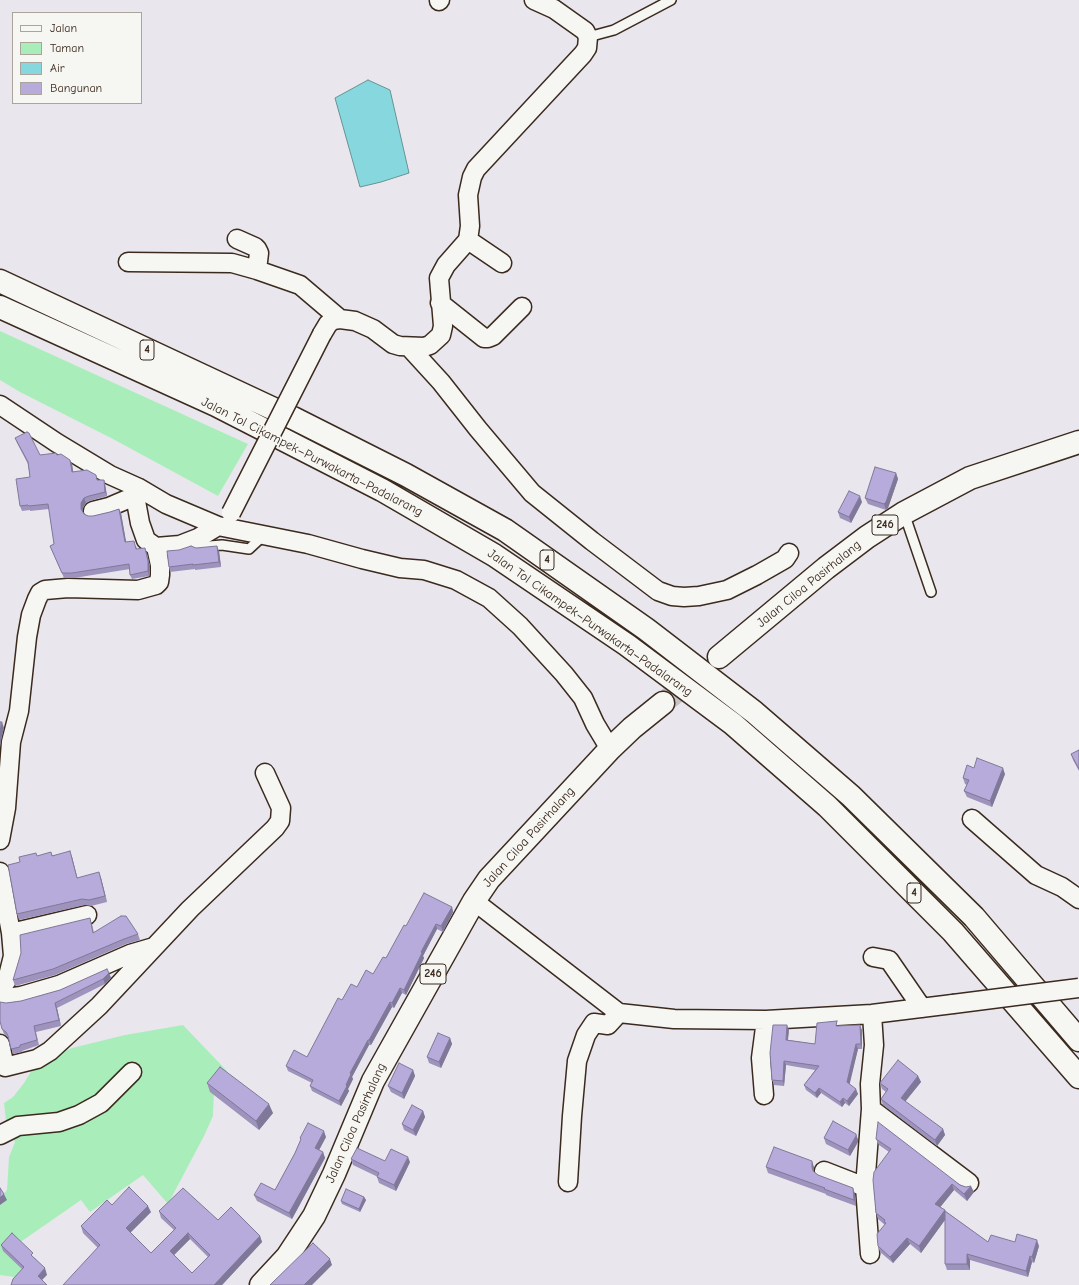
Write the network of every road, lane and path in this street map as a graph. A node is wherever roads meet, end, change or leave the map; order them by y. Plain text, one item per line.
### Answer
1 (534, 0) edge
2 (671, 0) edge
3 (588, 37) junction
4 (237, 239) dead end
5 (468, 240) junction
6 (128, 262) dead end
7 (502, 263) dead end
8 (257, 270) junction
9 (0, 282) edge
10 (440, 303) junction
11 (0, 307) edge
12 (522, 308) dead end
13 (340, 319) junction
14 (409, 347) junction
15 (0, 405) edge
16 (1079, 442) edge
17 (137, 492) junction
18 (93, 511) dead end
19 (904, 513) junction
20 (225, 522) junction
21 (264, 535) junction
22 (156, 547) junction
23 (197, 547) edge
24 (789, 553) dead end
25 (931, 592) dead end
26 (719, 657) tunnel mouth
27 (663, 703) tunnel mouth
28 (610, 749) junction
29 (264, 773) dead end
30 (4, 781) edge
31 (972, 819) dead end
32 (0, 840) edge
33 (0, 872) edge
34 (1079, 899) edge
35 (474, 902) junction
36 (87, 915) dead end
37 (11, 933) junction
38 (154, 947) junction
39 (873, 957) dead end
40 (1079, 988) edge
41 (0, 990) edge
42 (0, 996) edge
43 (922, 1008) junction
44 (619, 1013) junction
45 (872, 1014) junction
46 (766, 1020) junction
47 (1079, 1040) edge
48 (0, 1044) edge
49 (3, 1069) edge
50 (132, 1072) dead end
51 (1079, 1077) edge
52 (764, 1095) dead end
53 (871, 1109) junction
54 (0, 1135) edge
55 (824, 1171) dead end
56 (568, 1182) dead end
57 (969, 1182) dead end
58 (865, 1187) junction
59 (870, 1254) dead end
60 (261, 1285) edge

1 - 3 street
2 - 3 lane
3 - 5 street
4 - 8 street
5 - 7 street
5 - 10 street
6 - 8 street
8 - 13 street
9 - 47 main road, Jalan Tol Cikampek–Purwakarta–Padalarang / 4
10 - 12 street
10 - 14 street
11 - 51 main road, Jalan Tol Cikampek–Purwakarta–Padalarang / 4
13 - 14 street
13 - 20 street, bridge
14 - 24 street
15 - 17 street
16 - 19 main road, Jalan Ciloa Pasirhalang / 246
17 - 18 street
17 - 20 street
17 - 22 street
19 - 25 lane
19 - 26 main road, Jalan Ciloa Pasirhalang / 246
20 - 21 street
20 - 22 street
21 - 23 lane
21 - 28 street
22 - 30 street
27 - 28 main road, Jalan Ciloa Pasirhalang / 246
28 - 35 main road, Jalan Ciloa Pasirhalang / 246
29 - 38 street
30 - 32 street
31 - 34 street
33 - 37 street
35 - 44 street
35 - 60 main road, Jalan Ciloa Pasirhalang / 246
36 - 37 street
37 - 41 street
38 - 42 street
38 - 49 street
39 - 43 street
40 - 43 street, bridge
43 - 45 street
44 - 46 street
44 - 56 street
45 - 46 street
45 - 53 street
46 - 52 street
48 - 49 street
50 - 54 street
53 - 57 street
53 - 58 street
55 - 58 street
58 - 59 street

